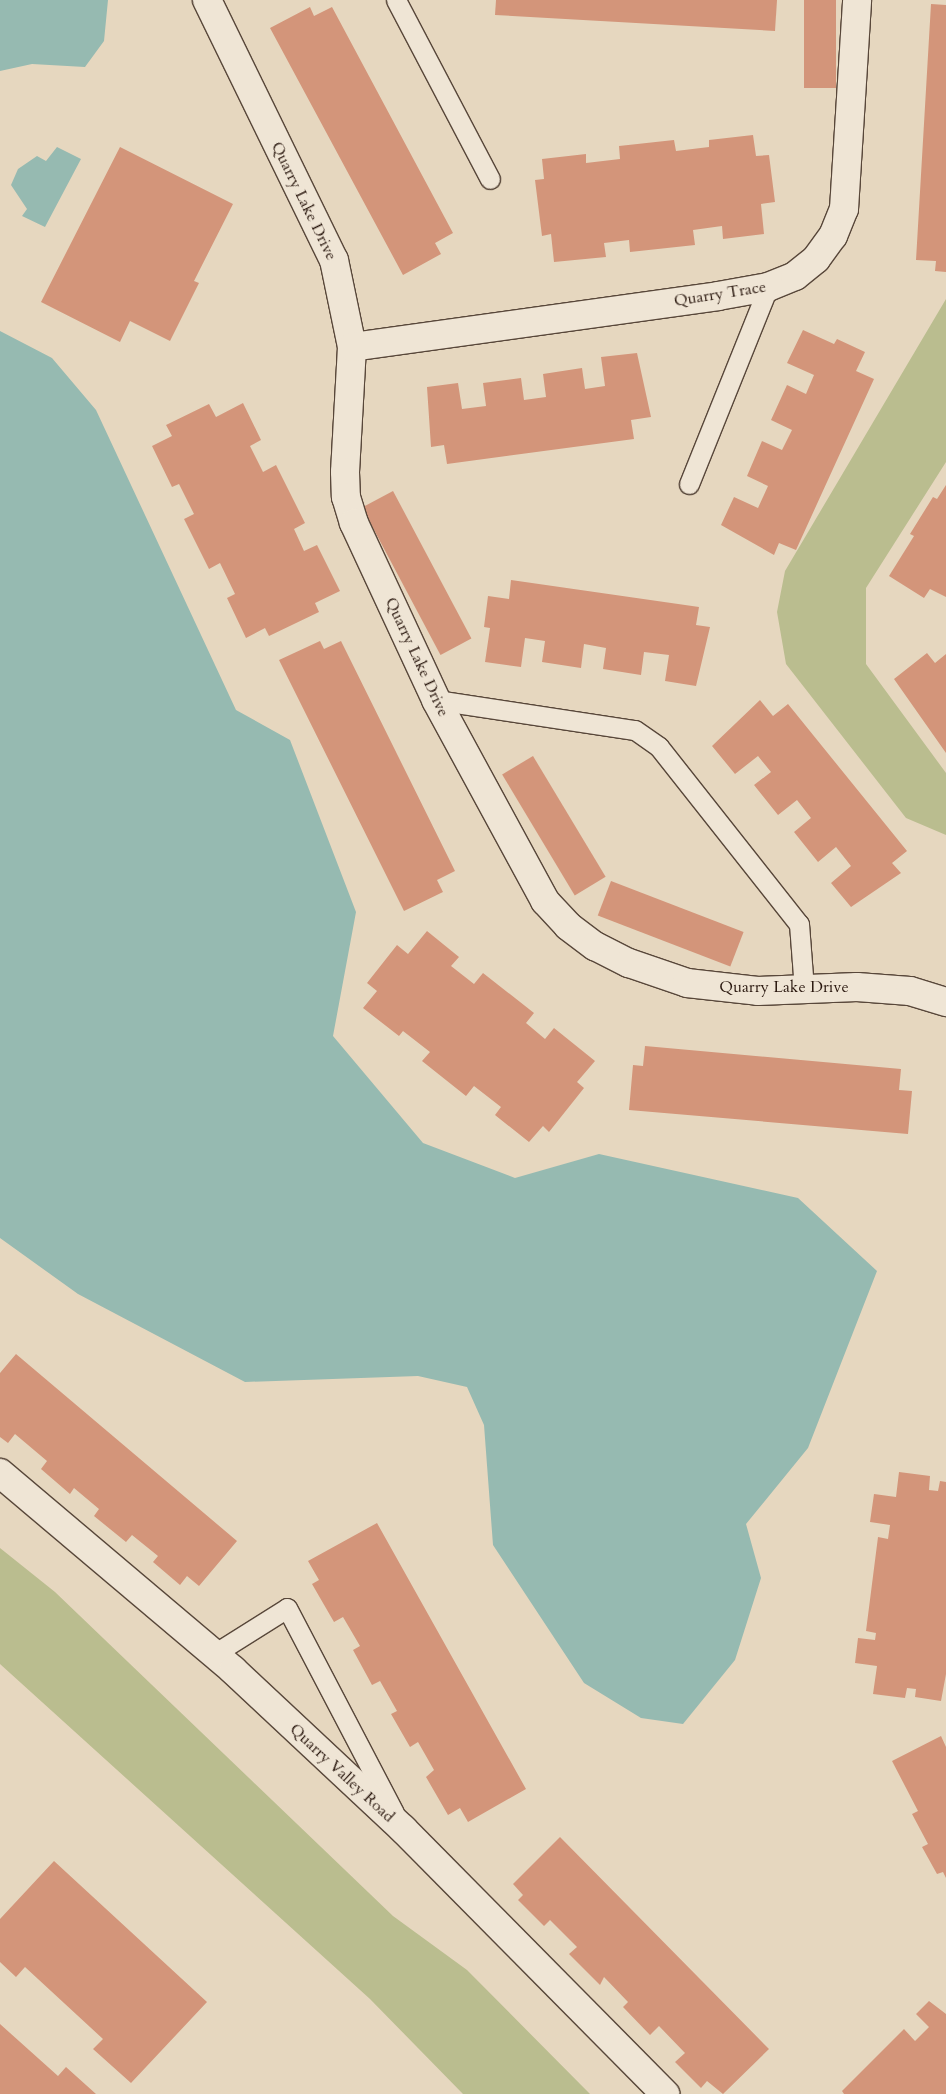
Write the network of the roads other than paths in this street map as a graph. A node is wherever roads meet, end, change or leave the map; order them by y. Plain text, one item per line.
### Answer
1 (207, 0) edge
2 (396, 0) edge
3 (857, 0) edge
4 (490, 179) dead end
5 (768, 287) junction
6 (352, 347) junction
7 (689, 484) dead end
8 (436, 700) junction
9 (804, 989) junction
10 (946, 1002) edge
11 (0, 1472) edge
12 (214, 1654) junction
13 (403, 1829) junction
14 (665, 2094) edge

1 - 6 street, Quarry Lake Drive
2 - 4 lane
3 - 5 street, Quarry Trace
5 - 6 street, Quarry Trace
5 - 7 lane
6 - 8 street, Quarry Lake Drive
8 - 9 street, Quarry Lake Drive
8 - 9 lane
9 - 10 street, Quarry Lake Drive
11 - 12 street, Quarry Valley Road
12 - 13 street, Quarry Valley Road
12 - 13 lane
13 - 14 street, Quarry Valley Road

